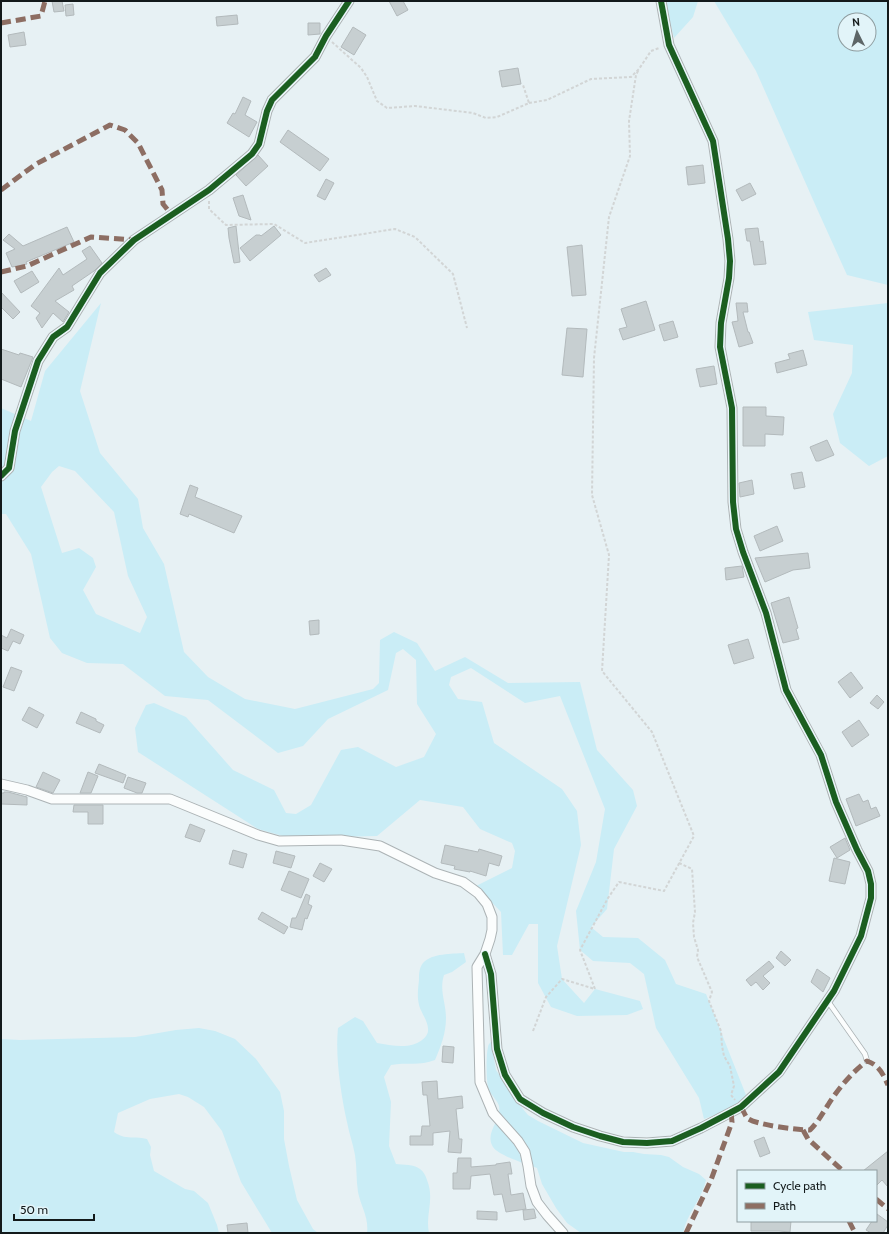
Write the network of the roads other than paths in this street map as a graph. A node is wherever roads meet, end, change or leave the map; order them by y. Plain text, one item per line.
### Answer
1 (350, 1) edge
2 (660, 1) edge
3 (1, 476) edge
4 (1, 784) edge
5 (485, 954) junction
6 (827, 1000) junction
7 (867, 1062) dead end
8 (563, 1233) edge

1 - 3 street
2 - 6 street
4 - 5 street
5 - 6 street
5 - 8 street
6 - 7 lane

